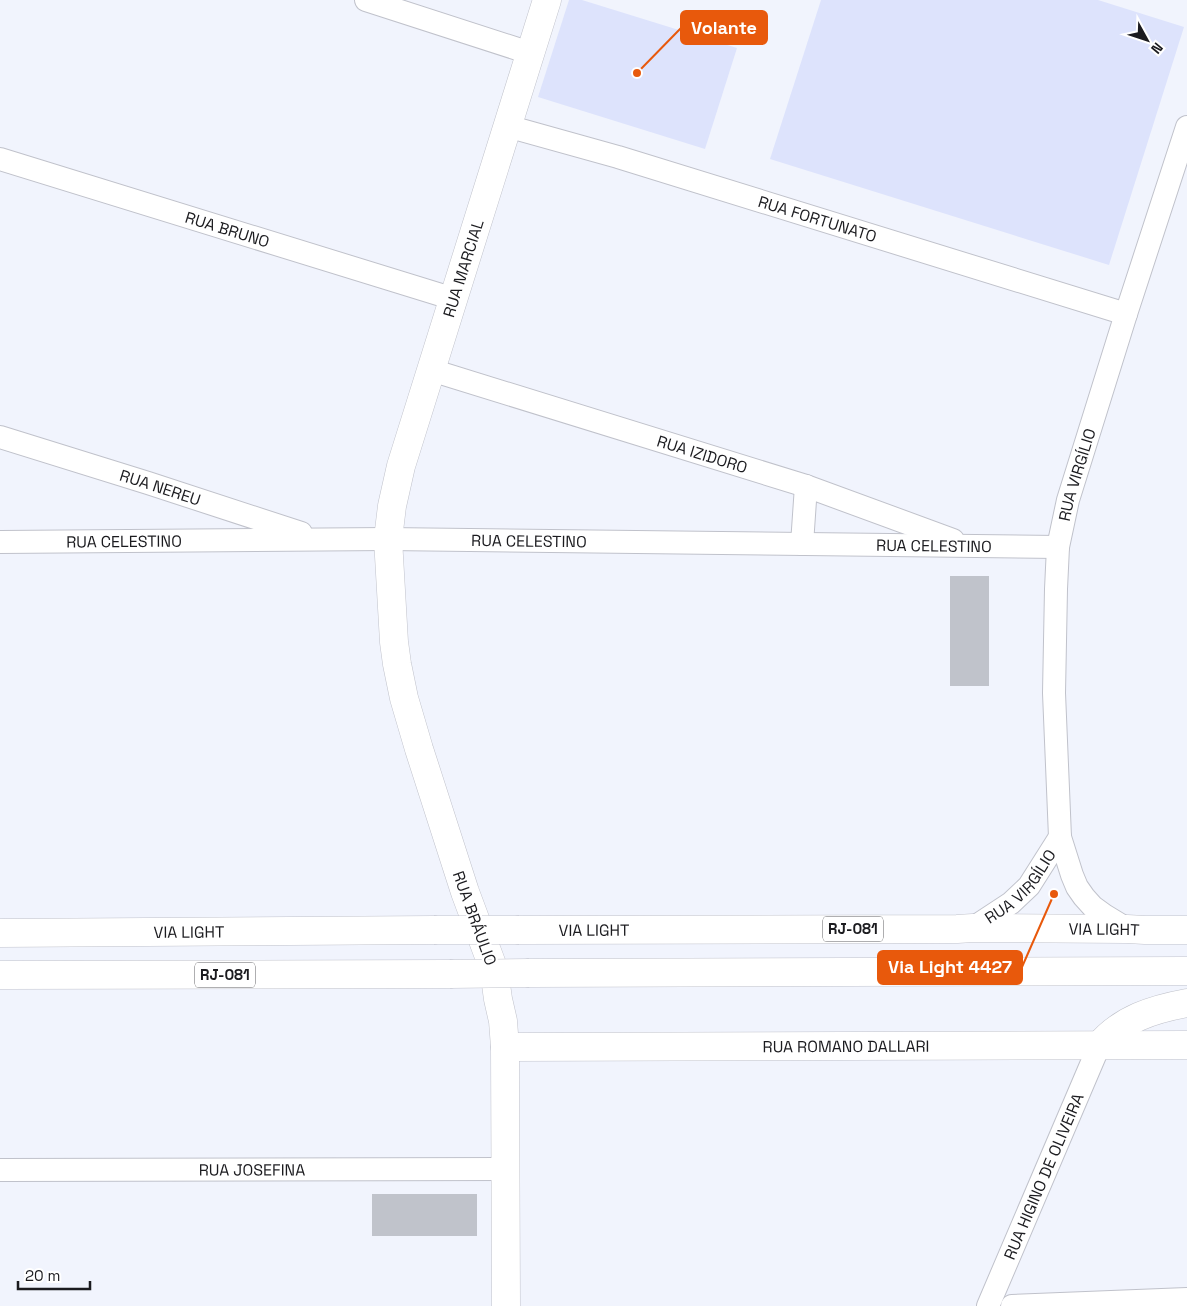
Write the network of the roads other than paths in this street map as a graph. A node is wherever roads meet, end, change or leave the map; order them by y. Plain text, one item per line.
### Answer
1 (366, 0) edge
2 (547, 0) edge
3 (530, 53) junction
4 (507, 126) junction
5 (1187, 127) edge
6 (0, 158) edge
7 (454, 299) junction
8 (1126, 314) junction
9 (431, 370) junction
10 (0, 437) edge
11 (806, 486) junction
12 (319, 539) junction
13 (388, 539) junction
14 (0, 542) edge
15 (802, 544) junction
16 (970, 546) junction
17 (1058, 547) junction
18 (1060, 837) junction
19 (973, 928) junction
20 (1128, 929) junction
21 (1187, 930) edge
22 (0, 933) edge
23 (1187, 971) edge
24 (0, 975) edge
25 (1187, 1002) edge
26 (1099, 1046) junction
27 (1187, 1046) edge
28 (505, 1047) junction
29 (505, 1168) junction
30 (0, 1170) edge
31 (1187, 1299) edge
32 (506, 1306) edge
33 (988, 1306) edge
34 (1012, 1306) edge

1 - 3 street
2 - 3 main road, RUA MARCIAL
3 - 4 main road, RUA MARCIAL
4 - 7 main road, RUA MARCIAL
4 - 8 street, RUA FORTUNATO
5 - 8 street, RUA VIRGÍLIO
6 - 7 street, RUA BRUNO
7 - 9 main road, RUA MARCIAL
8 - 17 street, RUA VIRGÍLIO
9 - 11 street, RUA IZIDORO
9 - 13 main road, RUA MARCIAL
10 - 12 street, RUA NEREU
11 - 15 street
11 - 16 street, RUA IZIDORO
12 - 13 street, RUA CELESTINO
12 - 14 street, RUA CELESTINO
13 - 15 street, RUA CELESTINO
13 - 28 main road, RUA BRÁULIO
15 - 16 street, RUA CELESTINO
16 - 17 street, RUA CELESTINO
17 - 18 street, RUA VIRGÍLIO
18 - 19 street, RUA VIRGÍLIO
18 - 20 street, RUA VIRGÍLIO
19 - 20 main road, VIA LIGHT / RJ-081
19 - 22 main road, VIA LIGHT / RJ-081, bridge
20 - 21 main road, VIA LIGHT / RJ-081
23 - 24 main road, RJ-081, bridge
25 - 26 main road
26 - 27 main road, RUA ROMANO DALLARI
26 - 28 main road, RUA ROMANO DALLARI
26 - 33 street, RUA HIGINO DE OLIVEIRA
28 - 29 main road, RUA BRÁULIO
29 - 30 street, RUA JOSEFINA
29 - 32 main road, RUA BRÁULIO
31 - 34 street

